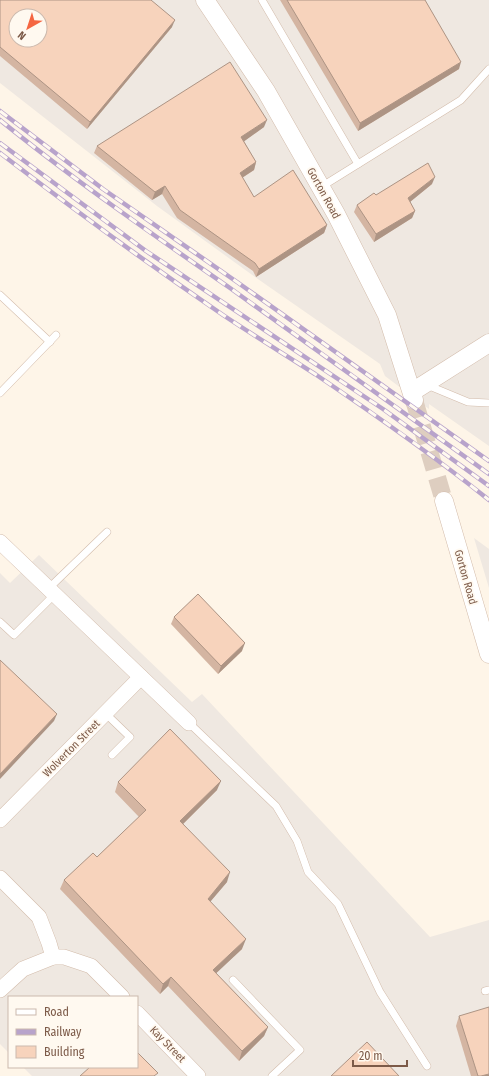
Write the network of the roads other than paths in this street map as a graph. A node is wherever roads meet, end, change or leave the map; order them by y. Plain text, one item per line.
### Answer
1 (206, 0) edge
2 (262, 0) edge
3 (489, 69) edge
4 (358, 164) junction
5 (321, 187) junction
6 (0, 295) edge
7 (56, 335) dead end
8 (50, 342) junction
9 (489, 343) edge
10 (417, 392) junction
11 (0, 393) edge
12 (489, 403) edge
13 (444, 501) tunnel mouth
14 (107, 532) dead end
15 (0, 542) edge
16 (52, 591) junction
17 (0, 622) edge
18 (489, 654) edge
19 (141, 677) junction
20 (105, 713) junction
21 (189, 723) joint
22 (112, 755) dead end
23 (0, 820) edge
24 (0, 878) edge
25 (53, 957) junction
26 (233, 980) dead end
27 (0, 990) edge
28 (121, 996) edge
29 (138, 1014) edge
30 (426, 1066) dead end
31 (198, 1076) edge
32 (272, 1076) edge

1 - 5 street, Gorton Road
2 - 4 lane
3 - 4 lane
4 - 5 lane
5 - 10 street, Gorton Road
6 - 8 lane
7 - 8 lane
8 - 11 lane
9 - 10 street
10 - 12 lane
13 - 18 street, Gorton Road
14 - 16 lane
15 - 16 street
16 - 17 lane
16 - 19 street
19 - 20 street, Wolverton Street
19 - 21 street
20 - 22 lane
20 - 23 street, Wolverton Street
21 - 30 lane
24 - 25 street
25 - 27 street
25 - 28 street
26 - 32 lane
29 - 31 street, Kay Street

